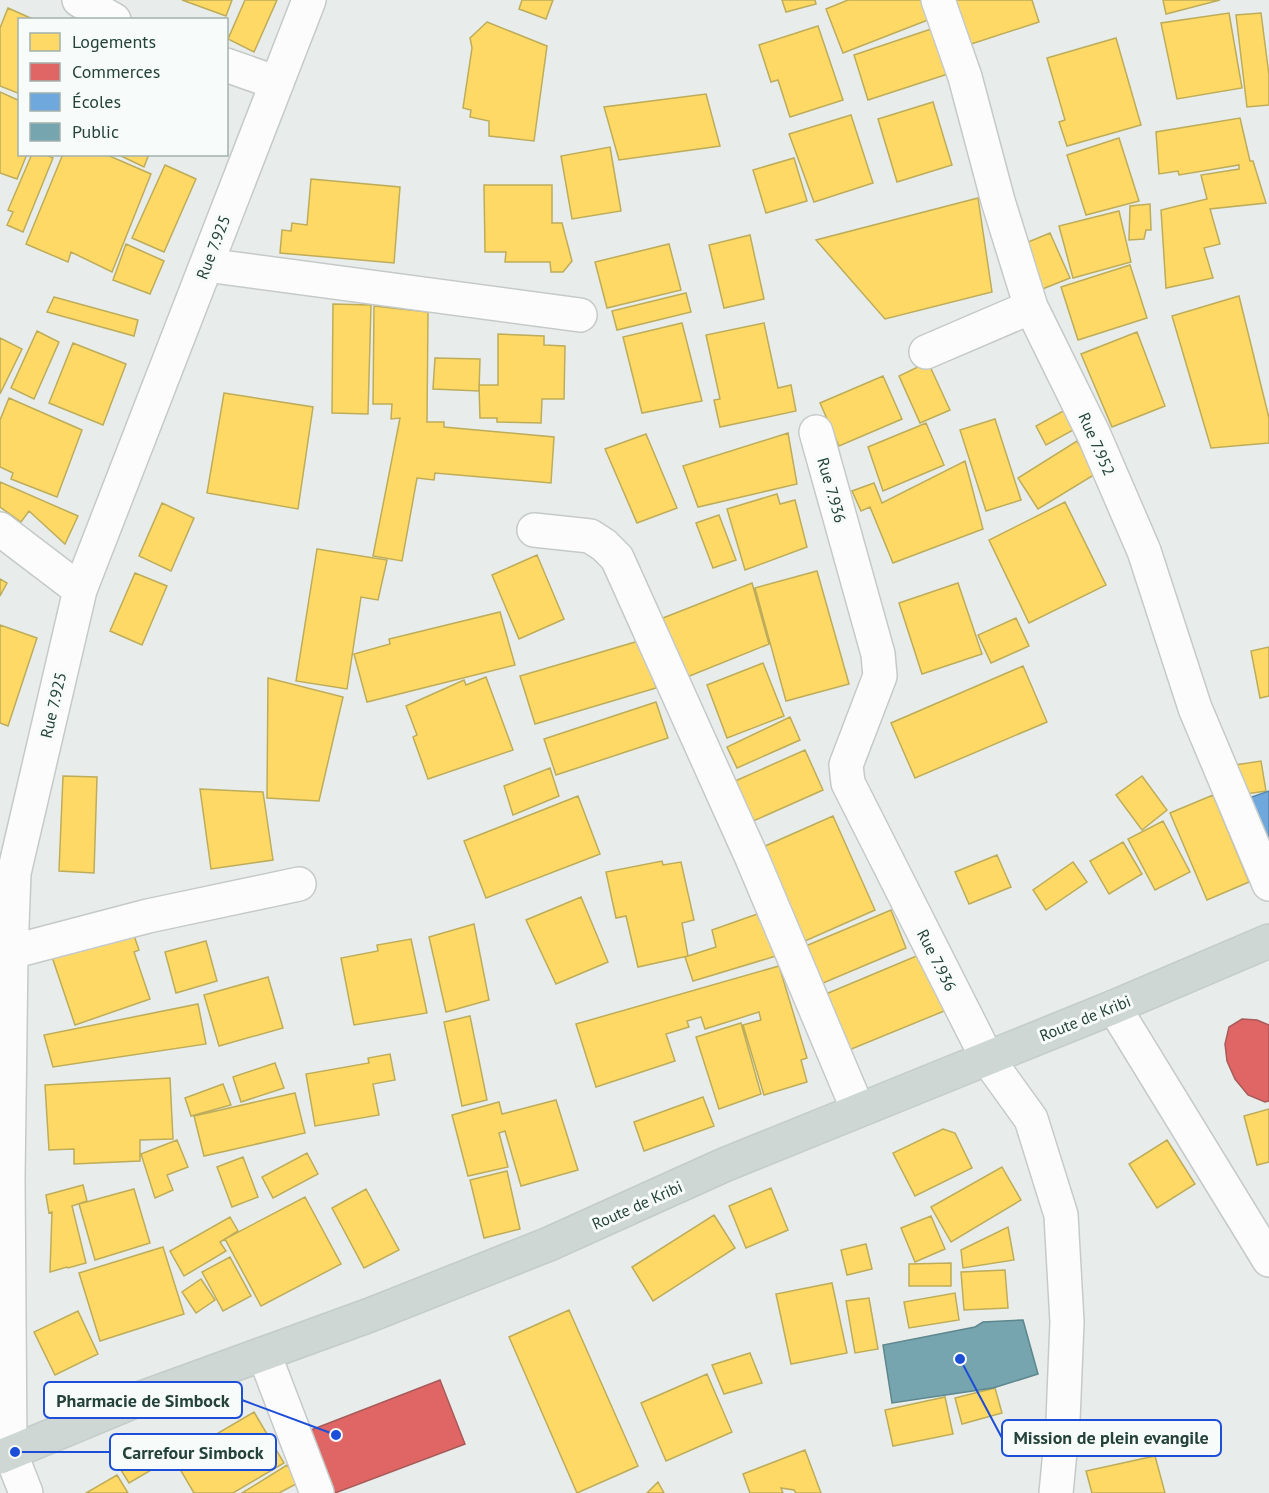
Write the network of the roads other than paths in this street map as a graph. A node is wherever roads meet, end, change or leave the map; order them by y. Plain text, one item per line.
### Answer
1 (79, 0) edge
2 (309, 0) edge
3 (938, 0) edge
4 (110, 18) edge
5 (228, 66) edge
6 (278, 83) junction
7 (206, 265) junction
8 (1031, 307) junction
9 (580, 315) dead end
10 (926, 352) dead end
11 (816, 432) dead end
12 (0, 529) edge
13 (534, 530) dead end
14 (80, 590) junction
15 (7, 874) edge
16 (299, 884) dead end
17 (1269, 884) edge
18 (1269, 940) edge
19 (11, 952) junction
20 (1114, 1007) junction
21 (987, 1058) junction
22 (858, 1110) junction
23 (1269, 1260) edge
24 (264, 1354) junction
25 (5, 1455) edge
26 (26, 1493) edge
27 (317, 1493) edge
28 (1056, 1493) edge

1 - 4 street
2 - 6 street, Rue 7.925
3 - 8 street, Rue 7.952
5 - 6 street
6 - 7 street, Rue 7.925
7 - 9 street
7 - 14 street, Rue 7.925
8 - 10 street
8 - 17 street, Rue 7.952
11 - 21 street, Rue 7.936
12 - 14 street
13 - 22 street
14 - 15 street, Rue 7.925
15 - 19 street, Rue 7.925
16 - 19 street
18 - 20 main road, Route de Kribi
19 - 25 street, Rue 7.925
20 - 21 main road, Route de Kribi
20 - 23 street
21 - 22 main road, Route de Kribi
21 - 28 street, Rue 7.936
22 - 24 main road, Route de Kribi
24 - 25 main road, Route de Kribi
24 - 27 street
25 - 26 street

